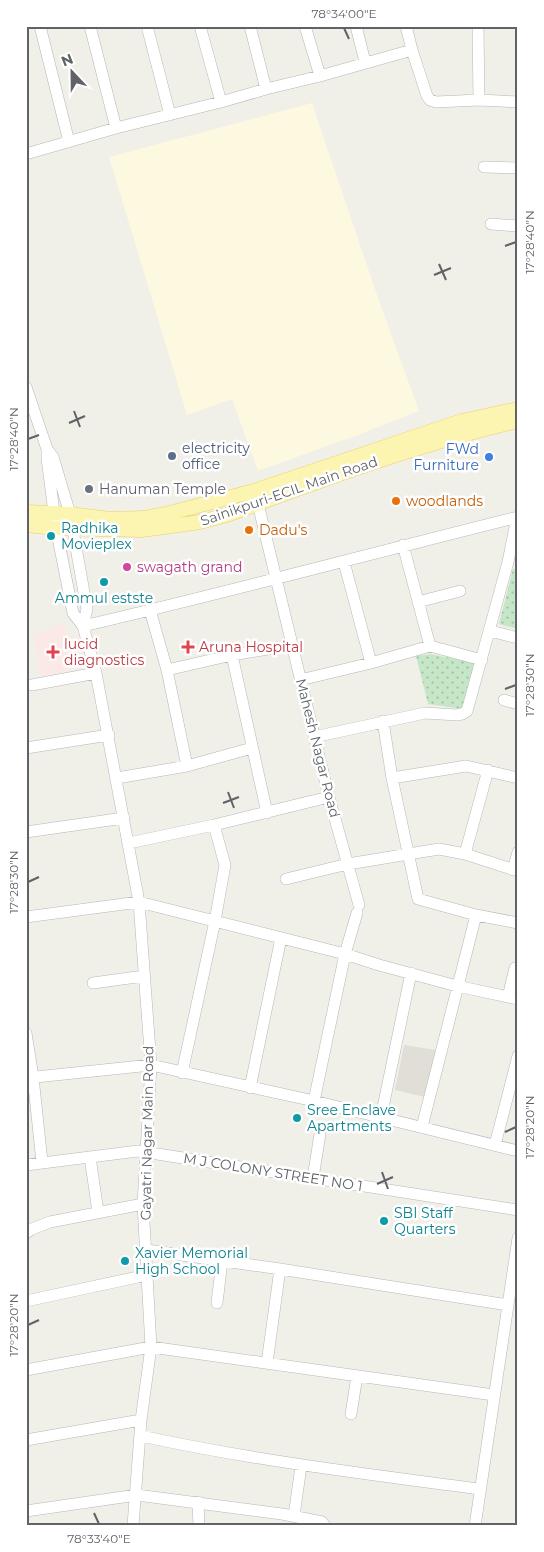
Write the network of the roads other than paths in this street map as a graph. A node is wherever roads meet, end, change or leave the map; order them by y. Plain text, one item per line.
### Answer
1 (40, 26) edge
2 (90, 26) edge
3 (147, 26) edge
4 (200, 26) edge
5 (250, 26) edge
6 (305, 26) edge
7 (356, 26) edge
8 (406, 26) edge
9 (478, 26) edge
10 (412, 50) junction
11 (365, 62) junction
12 (320, 76) junction
13 (266, 89) junction
14 (479, 100) junction
15 (221, 102) junction
16 (518, 102) edge
17 (170, 115) junction
18 (116, 128) junction
19 (69, 142) junction
20 (26, 154) edge
21 (484, 167) dead end
22 (518, 168) edge
23 (491, 224) dead end
24 (518, 226) edge
25 (26, 387) edge
26 (518, 409) edge
27 (30, 414) edge
28 (518, 421) edge
29 (47, 450) junction
30 (258, 504) junction
31 (26, 512) edge
32 (55, 513) junction
33 (518, 517) edge
34 (71, 521) junction
35 (26, 525) edge
36 (56, 528) junction
37 (403, 545) junction
38 (344, 562) junction
39 (513, 563) edge
40 (277, 579) junction
41 (460, 591) dead end
42 (418, 602) junction
43 (150, 610) junction
44 (83, 626) junction
45 (490, 631) junction
46 (518, 638) edge
47 (292, 645) junction
48 (430, 646) junction
49 (232, 655) junction
50 (482, 660) junction
51 (371, 663) junction
52 (167, 670) junction
53 (96, 672) junction
54 (300, 680) junction
55 (32, 685) dead end
56 (504, 700) dead end
57 (518, 704) edge
58 (383, 721) junction
59 (109, 735) junction
60 (314, 736) junction
61 (26, 748) edge
62 (252, 748) junction
63 (187, 766) junction
64 (488, 770) junction
65 (117, 778) junction
66 (392, 778) junction
67 (518, 778) edge
68 (329, 797) junction
69 (267, 813) junction
70 (124, 818) junction
71 (214, 825) junction
72 (26, 832) edge
73 (129, 843) junction
74 (518, 852) edge
75 (409, 853) junction
76 (465, 854) junction
77 (348, 864) junction
78 (515, 870) edge
79 (286, 879) dead end
80 (139, 902) junction
81 (476, 915) junction
82 (26, 917) edge
83 (215, 921) junction
84 (518, 923) edge
85 (281, 938) junction
86 (345, 954) junction
87 (515, 968) dead end
88 (411, 973) junction
89 (144, 976) junction
90 (93, 983) dead end
91 (457, 986) junction
92 (513, 998) edge
93 (26, 1033) edge
94 (518, 1056) edge
95 (151, 1066) junction
96 (182, 1073) junction
97 (30, 1078) edge
98 (250, 1088) junction
99 (314, 1101) junction
100 (381, 1117) junction
101 (422, 1127) junction
102 (320, 1134) dead end
103 (495, 1145) junction
104 (518, 1151) edge
105 (146, 1152) junction
106 (90, 1156) junction
107 (42, 1162) junction
108 (26, 1165) edge
109 (313, 1178) junction
110 (143, 1204) junction
111 (518, 1210) edge
112 (98, 1212) junction
113 (26, 1233) edge
114 (518, 1238) edge
115 (146, 1250) junction
116 (222, 1261) junction
117 (516, 1265) edge
118 (280, 1269) junction
119 (147, 1276) junction
120 (512, 1300) edge
121 (26, 1301) edge
122 (217, 1303) dead end
123 (151, 1347) junction
124 (267, 1363) junction
125 (26, 1370) edge
126 (357, 1376) junction
127 (494, 1395) junction
128 (351, 1414) dead end
129 (141, 1420) junction
130 (140, 1436) junction
131 (26, 1440) edge
132 (301, 1466) junction
133 (479, 1489) junction
134 (137, 1495) junction
135 (198, 1502) junction
136 (26, 1511) edge
137 (288, 1515) junction
138 (134, 1526) edge
139 (199, 1526) edge
140 (282, 1526) edge
141 (325, 1526) edge
142 (475, 1526) edge

1 - 19 street
2 - 18 street
3 - 17 street
4 - 15 street
5 - 13 street
6 - 12 street
7 - 11 street
8 - 10 street
9 - 14 street
10 - 11 street
10 - 14 street
11 - 12 street
12 - 13 street
13 - 15 street
14 - 16 street
15 - 17 street
17 - 18 street
18 - 19 street
19 - 20 street
21 - 22 street
23 - 24 street
25 - 27 street
26 - 34 main road, Sainikpuri-ECIL Main Road
27 - 29 street
28 - 30 main road, Sainikpuri-ECIL Main Road
29 - 32 street, Gayatri Nagar Main Road
29 - 34 street, Gayatri Nagar Main Road
30 - 34 main road, Sainikpuri-ECIL Main Road
30 - 40 street, Mahesh Nagar Road
31 - 32 main road
32 - 34 main road
32 - 36 street, Gayatri Nagar Main Road
33 - 37 street
33 - 39 street
34 - 36 main road, Sainikpuri-ECIL Main Road
34 - 44 street, Gayatri Nagar Main Road
35 - 36 main road, Sainikpuri-ECIL Main Road
36 - 44 street, Gayatri Nagar Main Road
37 - 38 street
37 - 42 street
38 - 40 street
38 - 51 street
39 - 45 street
40 - 43 street
40 - 47 street, Mahesh Nagar Road
41 - 42 street
42 - 48 street
43 - 44 street
43 - 52 street
44 - 53 street, Gayatri Nagar Main Road
45 - 46 street
45 - 50 street
47 - 49 street
47 - 54 street, Mahesh Nagar Road
48 - 50 street
48 - 51 street
49 - 52 street
49 - 62 street
50 - 58 street
51 - 54 street
52 - 63 street
53 - 55 street
53 - 59 street, Gayatri Nagar Main Road
54 - 60 street, Mahesh Nagar Road
56 - 57 street
58 - 60 street
58 - 66 street
59 - 61 street
59 - 65 street, Gayatri Nagar Main Road
60 - 68 street, Mahesh Nagar Road
62 - 63 street
62 - 69 street
63 - 65 street
64 - 66 street
64 - 67 street
64 - 76 street
65 - 70 street, Gayatri Nagar Main Road
66 - 75 street
68 - 69 street
68 - 77 street, Mahesh Nagar Road
69 - 71 street
70 - 72 street
70 - 73 street, Gayatri Nagar Main Road
71 - 73 street
71 - 83 street
73 - 80 street, Gayatri Nagar Main Road
74 - 78 street
75 - 76 street
75 - 77 street
75 - 81 street
76 - 78 street
77 - 79 street
77 - 86 street, Mahesh Nagar Road
80 - 82 street
80 - 83 street
80 - 89 street, Gayatri Nagar Main Road
81 - 84 street
81 - 91 street
83 - 85 street
83 - 96 street
85 - 86 street
85 - 98 street
86 - 88 street
86 - 99 street, Mahesh Nagar Road
87 - 92 street
88 - 91 street
88 - 100 street
89 - 90 street
89 - 95 street, Gayatri Nagar Main Road
91 - 92 street
91 - 101 street
93 - 97 street
94 - 103 street
95 - 96 street
95 - 97 street
95 - 105 street, Gayatri Nagar Main Road
96 - 98 street
97 - 107 street
98 - 99 street
99 - 100 street
100 - 101 street
101 - 103 street
102 - 109 street
103 - 104 street
105 - 106 street, M J COLONY STREET NO 1
105 - 109 street, M J COLONY STREET NO 1
105 - 110 street, Gayatri Nagar Main Road
106 - 107 street, M J COLONY STREET NO 1
106 - 112 street
107 - 108 street, M J COLONY STREET NO 1
109 - 111 street, M J COLONY STREET NO 1
110 - 112 street
110 - 115 street, Gayatri Nagar Main Road
112 - 113 street
114 - 117 street
115 - 116 street
115 - 119 street, Gayatri Nagar Main Road
116 - 118 street
116 - 122 street
117 - 120 street
118 - 120 street
118 - 124 street
119 - 121 street
119 - 123 street, Gayatri Nagar Main Road
120 - 127 street
123 - 124 street
123 - 125 street
123 - 129 street, Gayatri Nagar Main Road
124 - 126 street
126 - 127 street
126 - 128 street
127 - 133 street
129 - 130 street, Gayatri Nagar Main Road
129 - 131 street
130 - 132 street
130 - 134 street, Gayatri Nagar Main Road
132 - 133 street
132 - 137 street
133 - 142 street
134 - 135 street
134 - 136 street
134 - 138 street, Gayatri Nagar Main Road
135 - 137 street
135 - 139 street
137 - 140 street
137 - 141 street

